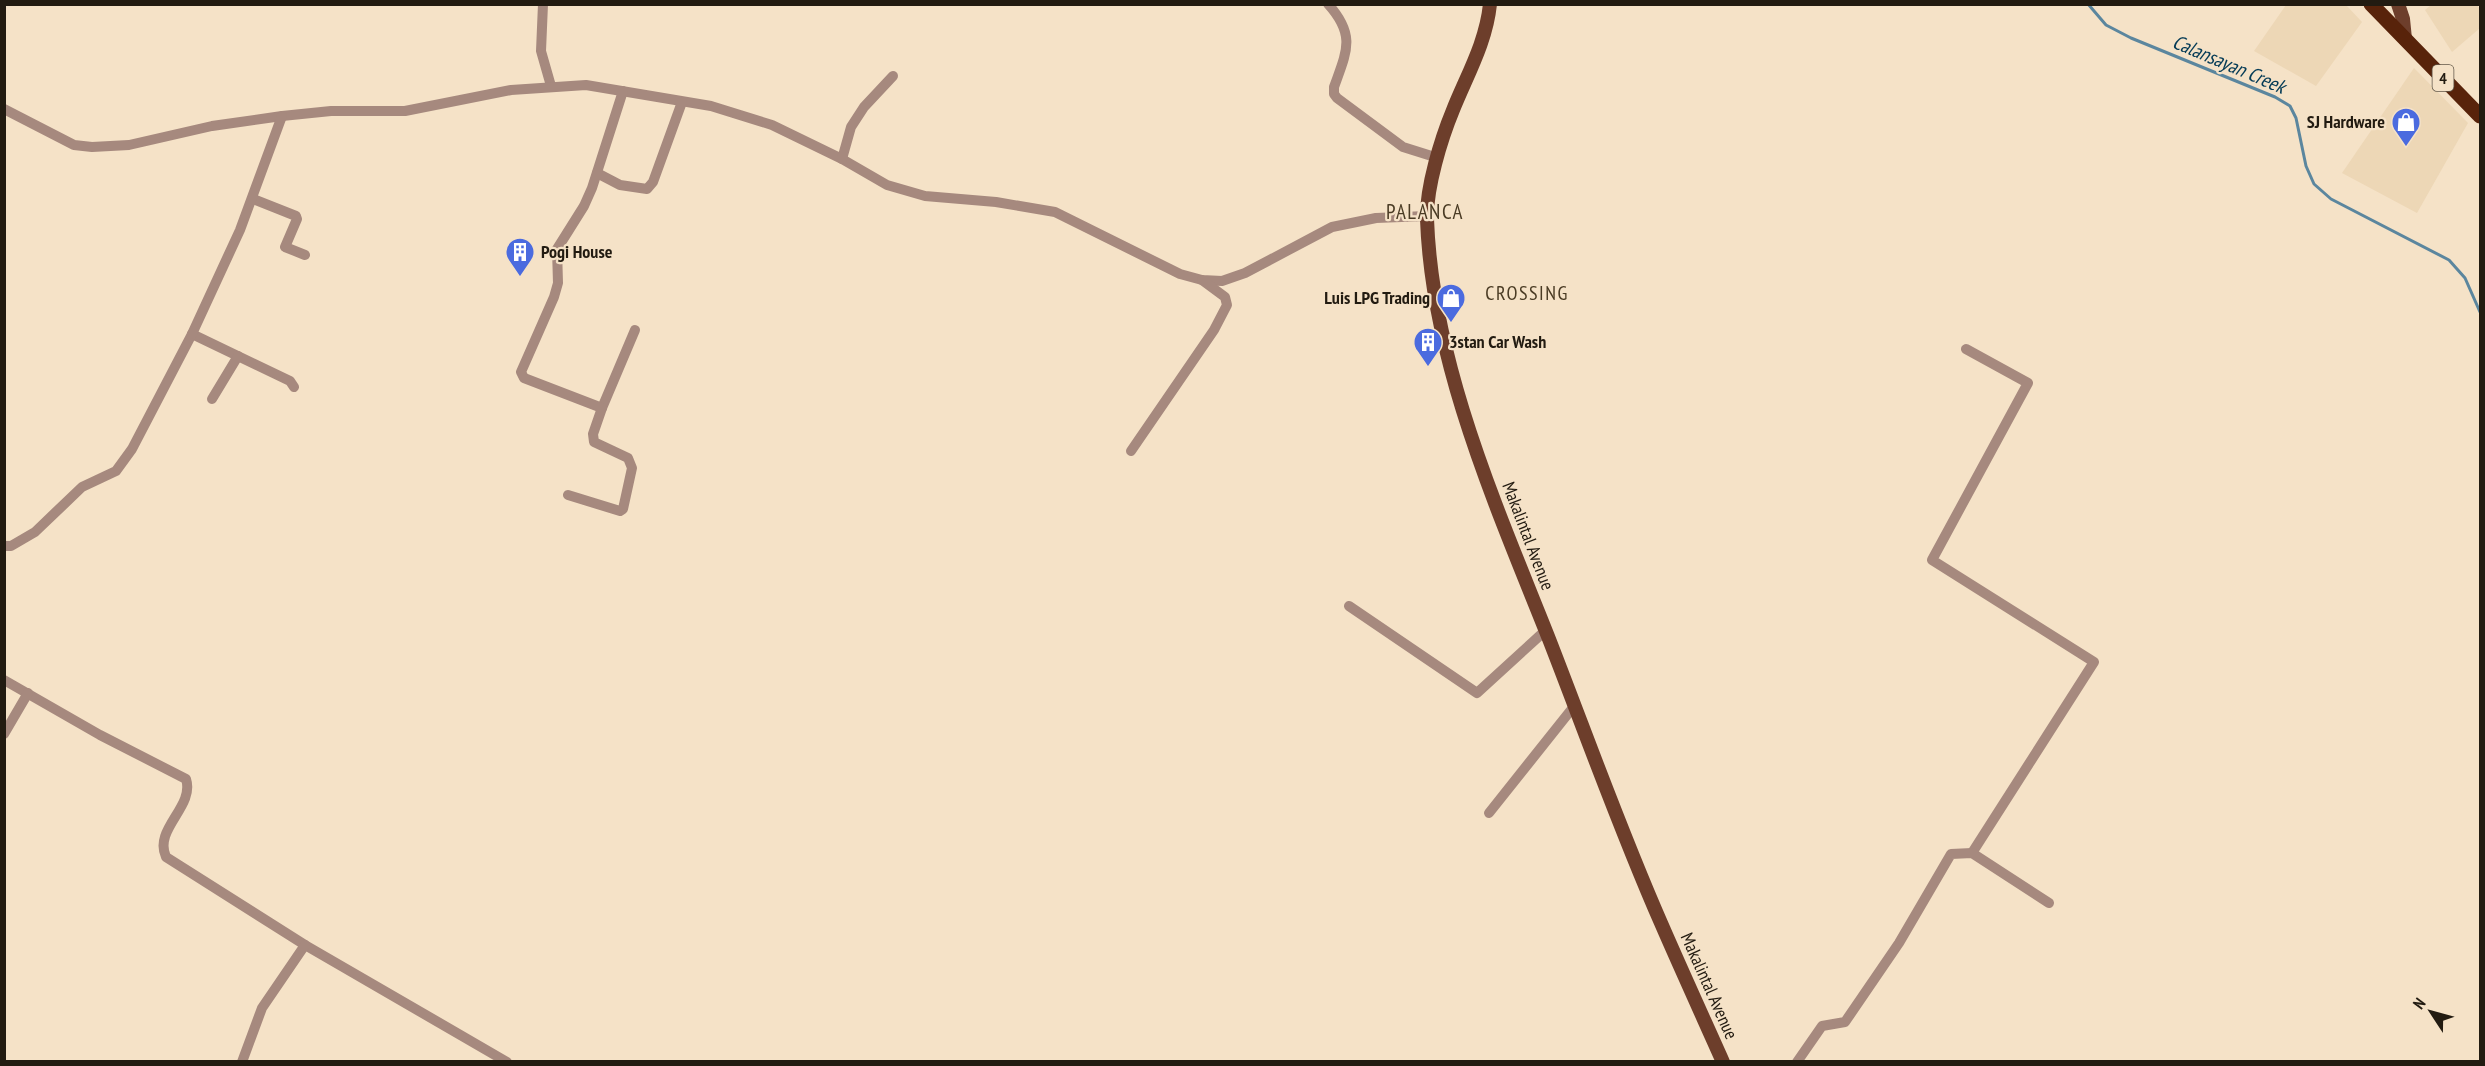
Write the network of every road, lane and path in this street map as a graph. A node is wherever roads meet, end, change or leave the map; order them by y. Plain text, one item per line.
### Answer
1 (543, 4) edge
2 (1328, 4) edge
3 (1490, 4) edge
4 (2370, 4) edge
5 (2398, 4) edge
6 (2405, 39) junction
7 (893, 76) dead end
8 (550, 86) junction
9 (623, 91) junction
10 (682, 102) junction
11 (4, 109) edge
12 (282, 116) junction
13 (2481, 116) edge
14 (1438, 158) junction
15 (842, 159) junction
16 (597, 173) junction
17 (253, 198) junction
18 (1427, 216) junction
19 (305, 255) dead end
20 (1202, 280) junction
21 (635, 330) dead end
22 (192, 334) junction
23 (1966, 349) dead end
24 (238, 356) junction
25 (294, 387) dead end
26 (212, 399) dead end
27 (602, 408) junction
28 (1131, 451) dead end
29 (568, 495) dead end
30 (4, 546) edge
31 (1349, 606) dead end
32 (1546, 630) junction
33 (4, 680) edge
34 (28, 693) junction
35 (1575, 705) junction
36 (4, 734) edge
37 (1490, 813) dead end
38 (1972, 853) junction
39 (2049, 903) dead end
40 (305, 945) junction
41 (242, 1062) edge
42 (507, 1062) edge
43 (1723, 1062) edge
44 (1797, 1062) edge

1 - 8 street
2 - 14 street
3 - 14 main road, Makalintal Avenue
4 - 6 highway, 4
5 - 6 main road
6 - 13 highway, 4
7 - 15 street
8 - 9 street
8 - 12 street
9 - 10 street
9 - 16 street
10 - 15 street
10 - 16 street
11 - 12 street
12 - 17 street
14 - 18 main road, Makalintal Avenue
15 - 20 street
16 - 27 street
17 - 19 street
17 - 22 street
18 - 20 street
18 - 32 main road, Makalintal Avenue
20 - 28 street
21 - 27 street
22 - 24 street
22 - 30 street
23 - 38 street
24 - 25 street
24 - 26 street
27 - 29 street
31 - 32 street
32 - 35 main road, Makalintal Avenue
33 - 34 street
34 - 36 street
34 - 40 street
35 - 37 street
35 - 43 main road, Makalintal Avenue
38 - 39 street
38 - 44 street
40 - 41 street
40 - 42 street

